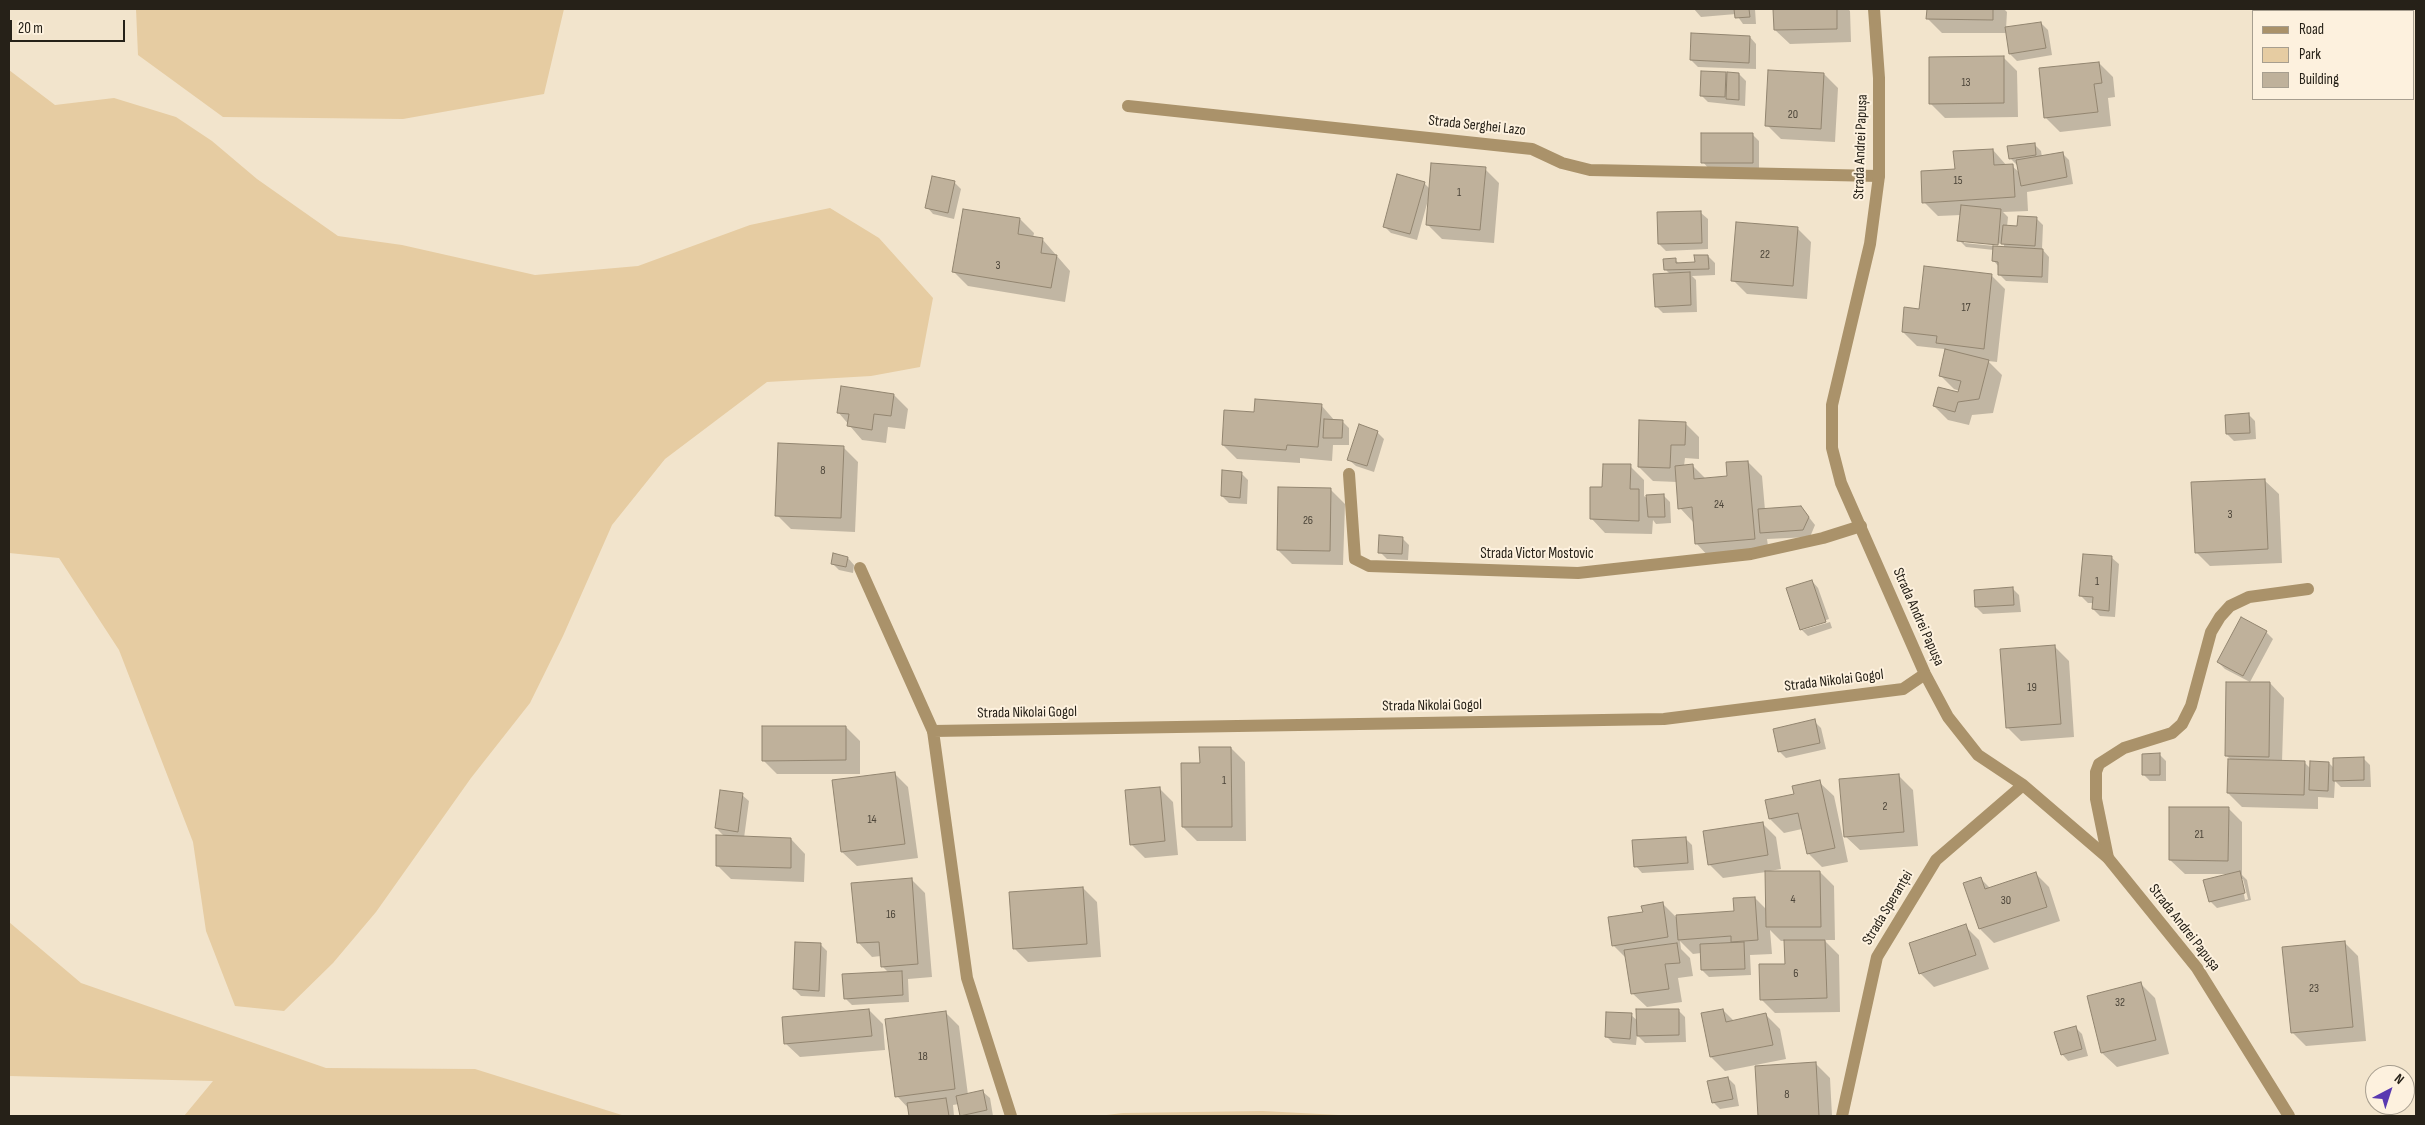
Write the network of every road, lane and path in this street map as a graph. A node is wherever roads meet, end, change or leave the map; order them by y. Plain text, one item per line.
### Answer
1 (1874, 9) edge
2 (1128, 106) dead end
3 (1879, 176) junction
4 (1349, 474) dead end
5 (1861, 526) junction
6 (860, 568) dead end
7 (2308, 589) dead end
8 (1925, 674) junction
9 (933, 731) junction
10 (2023, 785) junction
11 (2108, 858) junction
12 (1011, 1116) edge
13 (1842, 1116) edge
14 (2288, 1116) edge

1 - 3 street, Strada Andrei Papușa
2 - 3 street, Strada Serghei Lazo
3 - 5 street, Strada Andrei Papușa
4 - 5 street, Strada Victor Mostovic
5 - 8 street, Strada Andrei Papușa
6 - 9 street
7 - 11 street
8 - 9 street, Strada Nikolai Gogol
8 - 10 street, Strada Andrei Papușa
9 - 12 street
10 - 11 street, Strada Andrei Papușa
10 - 13 street, Strada Speranței
11 - 14 street, Strada Andrei Papușa

